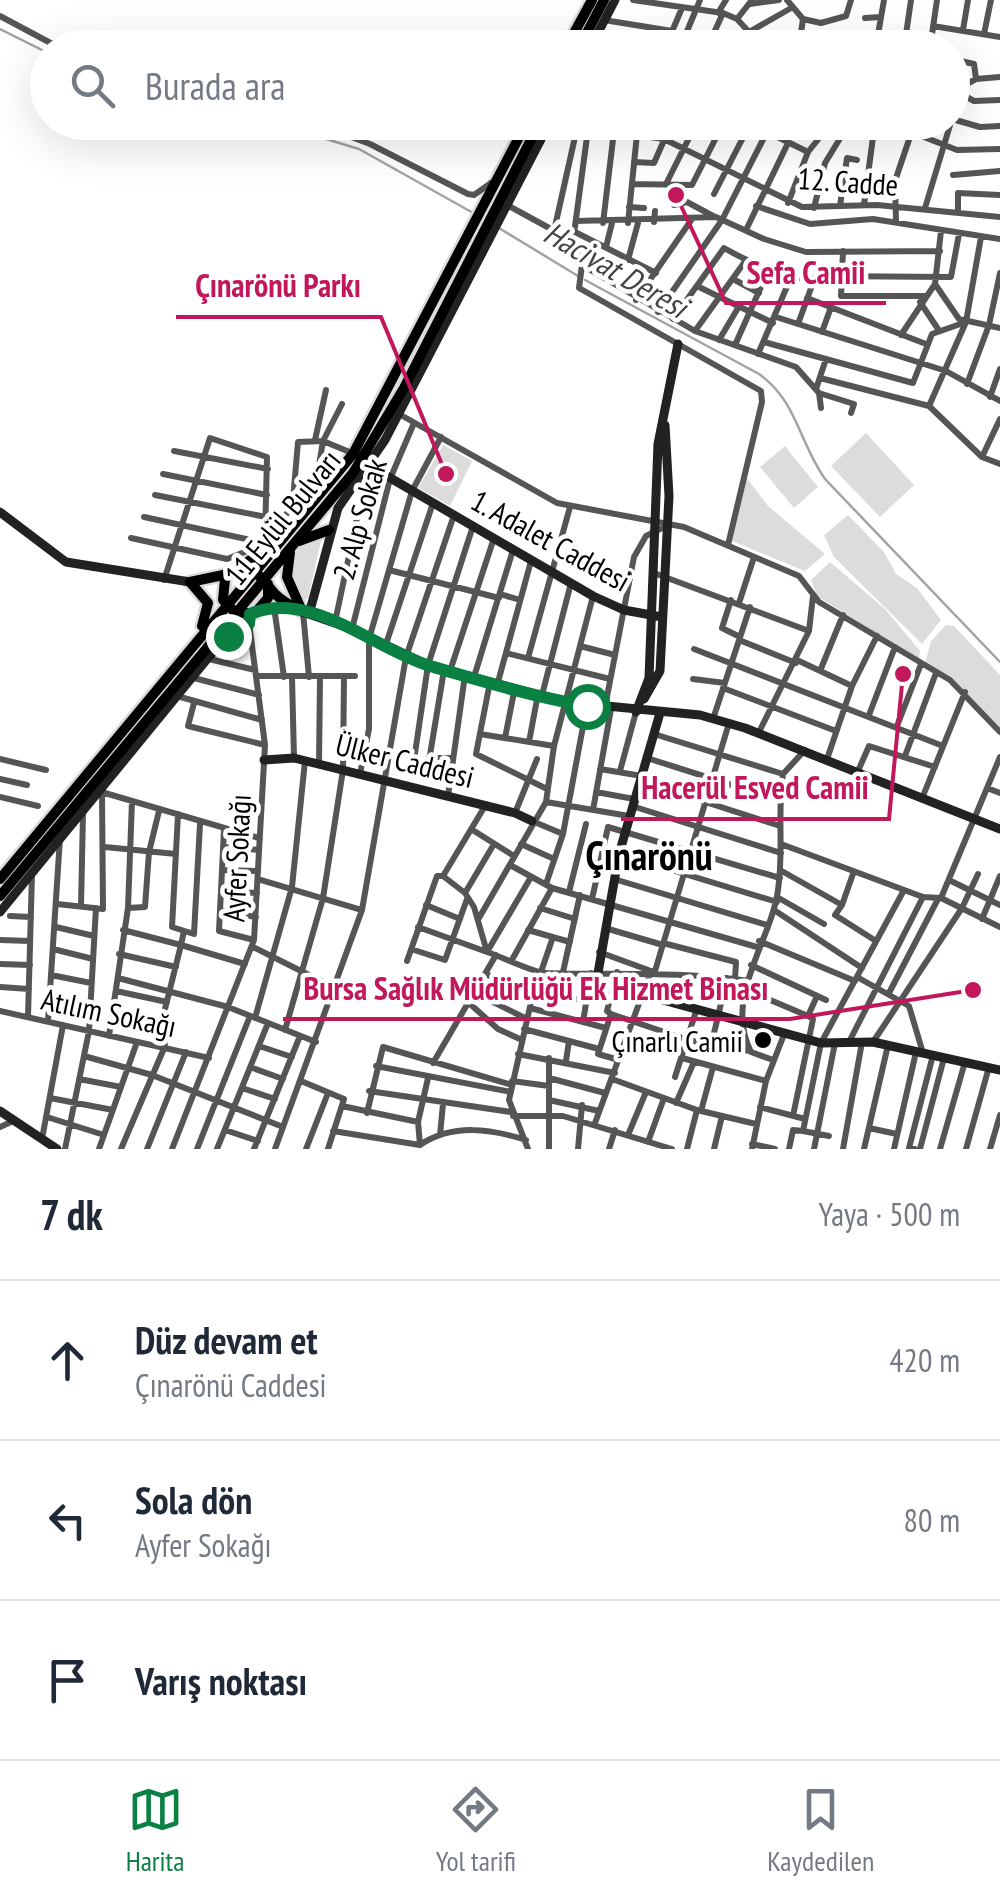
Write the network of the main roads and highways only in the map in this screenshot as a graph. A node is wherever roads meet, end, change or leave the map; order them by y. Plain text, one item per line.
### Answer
1 (592, 0) edge
2 (604, 0) edge
3 (616, 0) edge
4 (576, 30) edge
5 (596, 30) edge
6 (599, 30) edge
7 (518, 140) edge
8 (531, 140) edge
9 (539, 140) edge
10 (499, 204) junction
11 (482, 231) junction
12 (678, 344) road end
13 (664, 417) junction
14 (365, 468) junction
15 (0, 512) edge
16 (330, 530) junction
17 (291, 542) junction
18 (229, 573) junction
19 (659, 573) junction
20 (263, 578) junction
21 (190, 582) junction
22 (242, 611) junction
23 (306, 613) junction
24 (657, 617) junction
25 (204, 657) junction
26 (189, 675) junction
27 (163, 682) junction
28 (636, 712) junction
29 (660, 713) junction
30 (264, 760) road end
31 (532, 821) road end
32 (1000, 829) edge
33 (0, 878) edge
34 (0, 896) edge
35 (5, 914) edge
36 (594, 973) road end
37 (626, 990) dead end
38 (995, 1068) edge
39 (0, 1111) edge
40 (57, 1149) edge

1 - 4 main road
2 - 5 main road
3 - 6 main road
7 - 10 main road
8 - 10 main road
9 - 10 main road
10 - 11 main road
11 - 14 main road
11 - 17 main road, 11 Eylül Bulvarı
11 - 17 main road, 11 Eylül Bulvarı
12 - 13 main road
13 - 19 main road
13 - 19 main road
14 - 16 main road
14 - 24 main road, 1. Adalet Caddesi
15 - 21 main road
16 - 17 main road
16 - 23 main road
17 - 18 main road
17 - 20 main road, 11 Eylül Bulvarı
17 - 23 main road
18 - 20 main road
18 - 21 main road
18 - 22 main road
19 - 24 main road
20 - 22 main road, 11 Eylül Bulvarı
20 - 22 main road
20 - 23 main road
21 - 22 main road
21 - 27 main road
22 - 23 main road
22 - 25 main road, 11 Eylül Bulvarı
22 - 25 main road
22 - 27 main road, 11 Eylül Bulvarı
23 - 28 main road
24 - 28 main road
25 - 26 main road, 11 Eylül Bulvarı
26 - 34 main road, 11 Eylül Bulvarı
26 - 35 main road
27 - 33 main road, 11 Eylül Bulvarı
28 - 29 main road
29 - 32 main road
29 - 36 main road
30 - 31 main road, Ülker Caddesi
37 - 38 main road
39 - 40 main road

